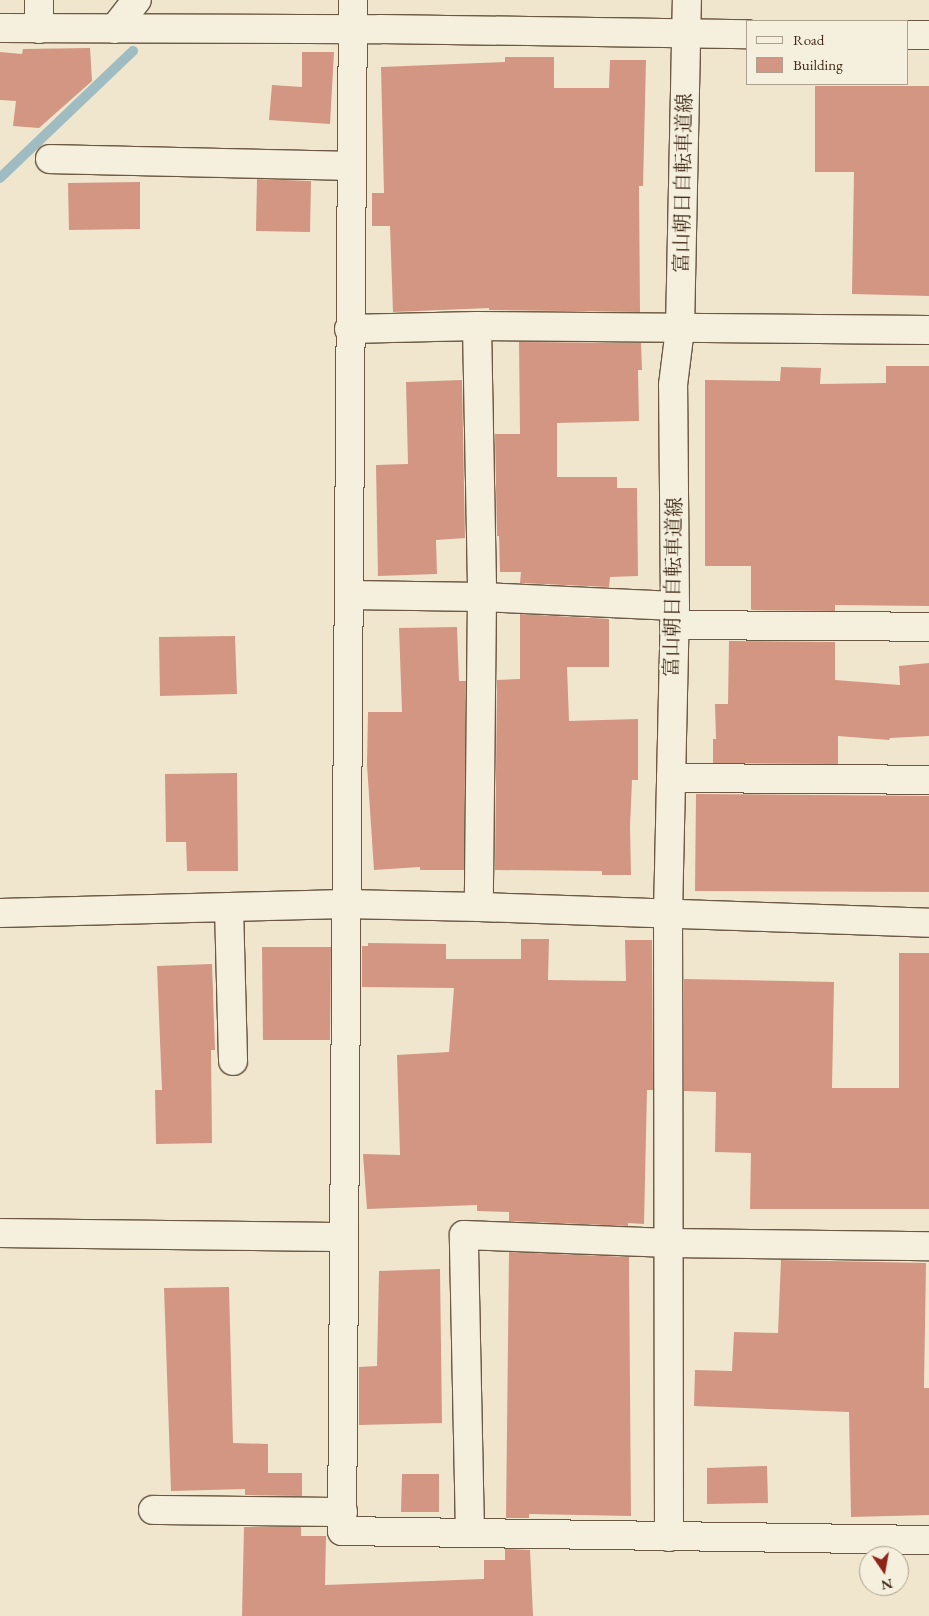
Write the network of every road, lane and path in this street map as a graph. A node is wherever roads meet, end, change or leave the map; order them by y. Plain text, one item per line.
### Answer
1 (39, 0) edge
2 (137, 0) edge
3 (353, 0) edge
4 (688, 0) edge
5 (0, 28) edge
6 (39, 29) junction
7 (114, 29) junction
8 (352, 30) junction
9 (687, 33) junction
10 (746, 34) edge
11 (909, 35) edge
12 (929, 35) edge
13 (50, 159) dead end
14 (351, 166) junction
15 (477, 326) junction
16 (349, 329) junction
17 (680, 329) junction
18 (929, 330) edge
19 (349, 595) junction
20 (482, 598) junction
21 (674, 615) junction
22 (929, 627) edge
23 (671, 778) junction
24 (929, 780) edge
25 (346, 904) junction
26 (229, 907) junction
27 (479, 907) junction
28 (0, 913) edge
29 (668, 914) junction
30 (929, 923) edge
31 (233, 1061) dead end
32 (0, 1233) edge
33 (344, 1237) junction
34 (670, 1243) junction
35 (929, 1246) edge
36 (153, 1510) dead end
37 (343, 1512) junction
38 (470, 1532) junction
39 (668, 1537) junction
40 (929, 1540) edge

1 - 6 street
2 - 7 street
3 - 8 street
4 - 9 street, 富山朝日自転車道線
5 - 6 street
6 - 7 street
7 - 8 street
8 - 9 street
8 - 14 street
9 - 10 street
9 - 17 street, 富山朝日自転車道線
11 - 12 street
13 - 14 street
14 - 16 street
15 - 16 street
15 - 17 street
15 - 20 street
16 - 19 street
17 - 18 street
17 - 21 street, 富山朝日自転車道線
19 - 20 street
19 - 25 street
20 - 21 street
20 - 27 street
21 - 22 street
21 - 23 street, 富山朝日自転車道線
23 - 24 street
23 - 29 street, 富山朝日自転車道線
25 - 26 street
25 - 27 street
25 - 33 street
26 - 28 street
26 - 31 street
27 - 29 street
29 - 30 street
29 - 34 street, 富山朝日自転車道線
32 - 33 street
33 - 37 street
34 - 35 street
34 - 38 street
34 - 39 street, 富山朝日自転車道線
36 - 37 street
37 - 38 street
38 - 39 street
39 - 40 street

